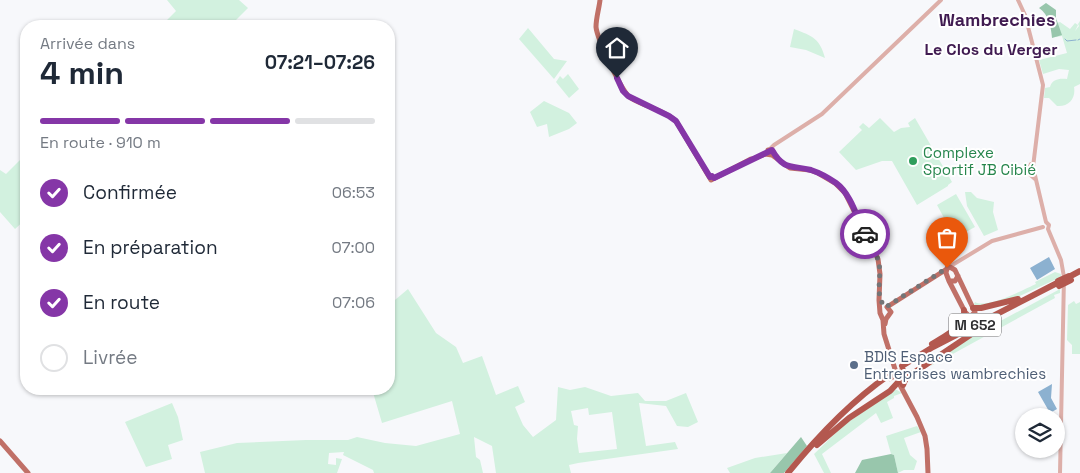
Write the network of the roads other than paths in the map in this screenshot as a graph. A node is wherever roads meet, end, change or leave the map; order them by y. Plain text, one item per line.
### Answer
1 (599, 0) edge
2 (941, 0) edge
3 (1018, 0) edge
4 (770, 152) junction
5 (1046, 222) junction
6 (1043, 227) junction
7 (1048, 229) junction
8 (957, 262) junction
9 (947, 270) junction
10 (955, 270) junction
11 (1080, 272) edge
12 (958, 276) junction
13 (1068, 277) junction
14 (950, 281) junction
15 (1059, 283) junction
16 (880, 292) junction
17 (898, 300) junction
18 (887, 307) junction
19 (973, 308) junction
20 (964, 310) junction
21 (881, 313) junction
22 (890, 314) junction
23 (994, 319) junction
24 (904, 366) junction
25 (899, 380) junction
26 (0, 441) edge
27 (815, 445) junction
28 (806, 454) junction
29 (28, 473) edge
30 (788, 473) edge
31 (793, 473) edge
32 (928, 473) edge
33 (1060, 473) edge

1 - 4 main road
2 - 4 street
3 - 5 street
4 - 16 main road
5 - 6 street
5 - 7 street
6 - 7 street
6 - 8 street
7 - 13 street
8 - 9 street
8 - 10 street
9 - 10 main road
9 - 14 main road
9 - 17 main road
10 - 12 main road
11 - 13 highway, M 652
12 - 14 main road
12 - 19 main road
13 - 15 highway, M 652, bridge
13 - 33 street
14 - 20 main road
15 - 19 highway
15 - 23 highway, M 652
15 - 24 highway, M 652
16 - 18 main road
16 - 21 main road
17 - 18 main road
17 - 22 main road
18 - 21 main road
18 - 22 main road
19 - 20 main road
20 - 24 highway
21 - 22 main road
21 - 25 main road
22 - 25 main road
23 - 24 highway, M 652
23 - 25 highway
24 - 25 highway, M 652, bridge
25 - 27 highway
25 - 27 highway, M 652
25 - 32 main road
26 - 29 main road
27 - 28 highway, M 652
28 - 30 highway, M 652
28 - 31 highway, M 652

